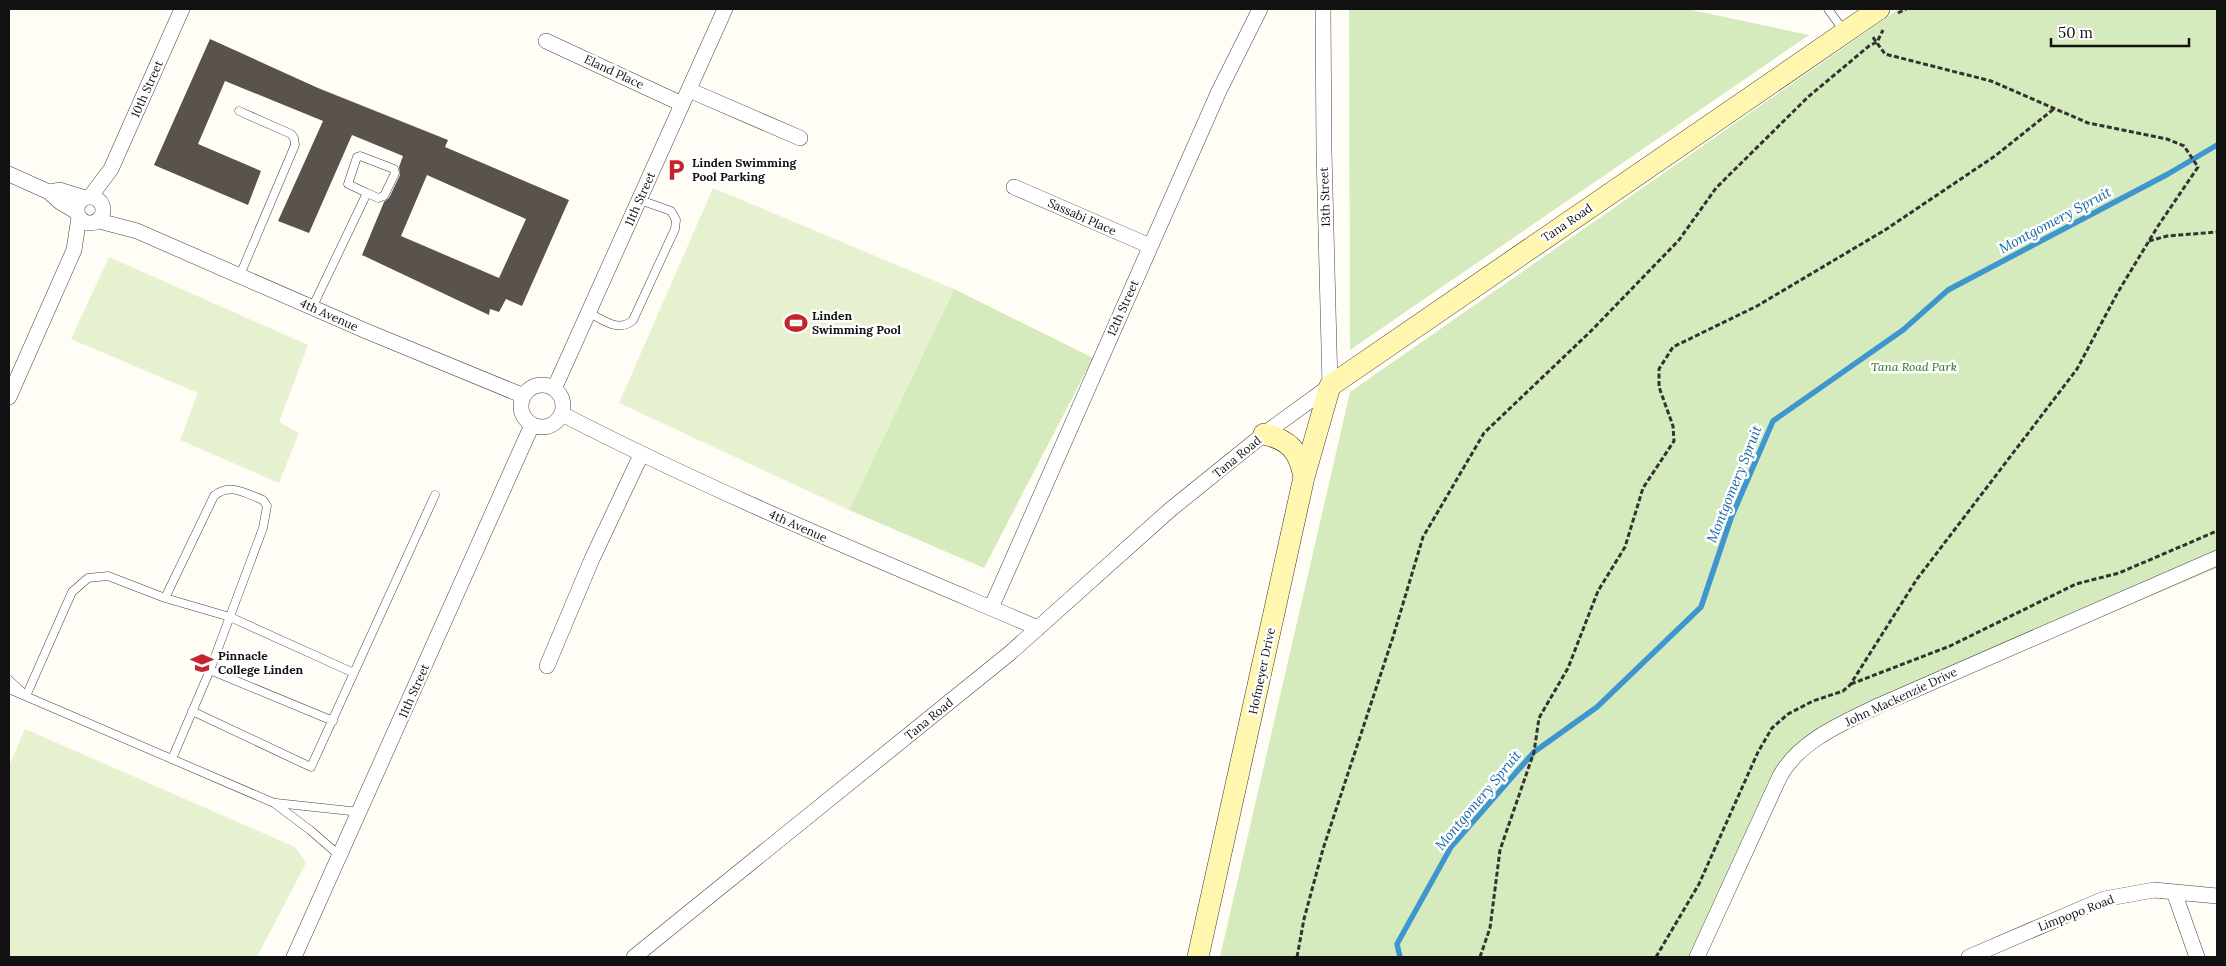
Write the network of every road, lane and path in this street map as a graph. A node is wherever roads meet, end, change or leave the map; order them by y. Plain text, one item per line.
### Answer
1 (182, 9) edge
2 (725, 9) edge
3 (1260, 9) edge
4 (1324, 9) edge
5 (1828, 9) edge
6 (1906, 9) edge
7 (1885, 17) edge
8 (1853, 27) junction
9 (546, 41) dead end
10 (1877, 42) junction
11 (689, 90) junction
12 (682, 104) junction
13 (2055, 108) junction
14 (239, 111) dead end
15 (800, 138) dead end
16 (111, 169) junction
17 (9, 174) edge
18 (1014, 187) dead end
19 (49, 192) junction
20 (367, 194) junction
21 (87, 197) junction
22 (640, 200) junction
23 (78, 214) junction
24 (100, 215) junction
25 (2217, 232) edge
26 (2148, 241) junction
27 (1150, 246) junction
28 (74, 250) junction
29 (240, 275) junction
30 (312, 308) junction
31 (589, 313) junction
32 (1330, 386) junction
33 (554, 389) junction
34 (524, 396) junction
35 (9, 398) edge
36 (562, 414) junction
37 (532, 425) junction
38 (1264, 434) junction
39 (641, 455) junction
40 (1304, 477) junction
41 (435, 496) dead end
42 (2217, 531) edge
43 (2217, 558) edge
44 (165, 598) junction
45 (990, 608) junction
46 (230, 617) junction
47 (1038, 628) junction
48 (547, 666) dead end
49 (210, 670) junction
50 (354, 673) junction
51 (9, 680) edge
52 (1850, 685) junction
53 (9, 688) edge
54 (26, 696) junction
55 (192, 711) junction
56 (332, 721) junction
57 (172, 759) junction
58 (274, 803) junction
59 (360, 812) junction
60 (340, 856) junction
61 (2174, 892) junction
62 (2217, 896) edge
63 (294, 957) edge
64 (634, 957) edge
65 (1198, 957) edge
66 (1297, 957) edge
67 (1480, 957) edge
68 (1656, 957) edge
69 (1697, 957) edge
70 (1969, 957) edge
71 (2197, 957) edge

1 - 16 street, 10th Street
2 - 11 street, 11th Street
3 - 27 street, 12th Street
4 - 32 street, 13th Street
5 - 8 lane
6 - 7 path
7 - 8 main road, Tana Road
7 - 10 path
8 - 10 path
8 - 32 main road, Tana Road
9 - 12 street, Eland Place
10 - 13 path
10 - 66 path
11 - 12 street, 11th Street
11 - 15 street
12 - 22 street, 11th Street
13 - 26 path
13 - 67 path
14 - 29 lane
16 - 21 street, 10th Street
16 - 24 street, 10th Street
17 - 19 street
18 - 27 street, Sassabi Place
19 - 21 street
19 - 23 street
20 - 20 lane
20 - 30 lane
21 - 23 street
21 - 24 street
22 - 31 street, 11th Street
22 - 31 lane
23 - 24 street
23 - 28 street, 10th Street
24 - 28 street, 10th Street
24 - 29 street, 4th Avenue
25 - 26 path
26 - 52 path
27 - 45 street, 12th Street
28 - 35 street, 10th Street
29 - 30 street, 4th Avenue
30 - 34 street, 4th Avenue
31 - 33 street, 11th Street
32 - 38 street, Tana Road
32 - 40 main road, Hofmeyer Drive
33 - 34 street
33 - 36 street
34 - 37 street
36 - 37 street
36 - 39 street, 4th Avenue
37 - 59 street, 11th Street
38 - 40 main road
38 - 47 street, Tana Road
39 - 45 street, 4th Avenue
39 - 48 street
40 - 65 main road, Hofmeyer Drive
41 - 50 lane
42 - 52 path
43 - 69 street, John Mackenzie Drive
44 - 46 lane
44 - 46 lane
44 - 54 lane
45 - 47 street, 4th Avenue
46 - 49 lane
46 - 50 lane
47 - 64 street, Tana Road
49 - 55 lane
49 - 56 lane
50 - 56 lane
51 - 54 lane
52 - 68 path
53 - 54 lane
54 - 57 lane
55 - 56 lane
55 - 57 lane
57 - 58 lane
58 - 59 lane
58 - 60 lane
59 - 60 street, 11th Street
60 - 63 street, 11th Street
61 - 62 street, Limpopo Road
61 - 70 street, Limpopo Road
61 - 71 street

